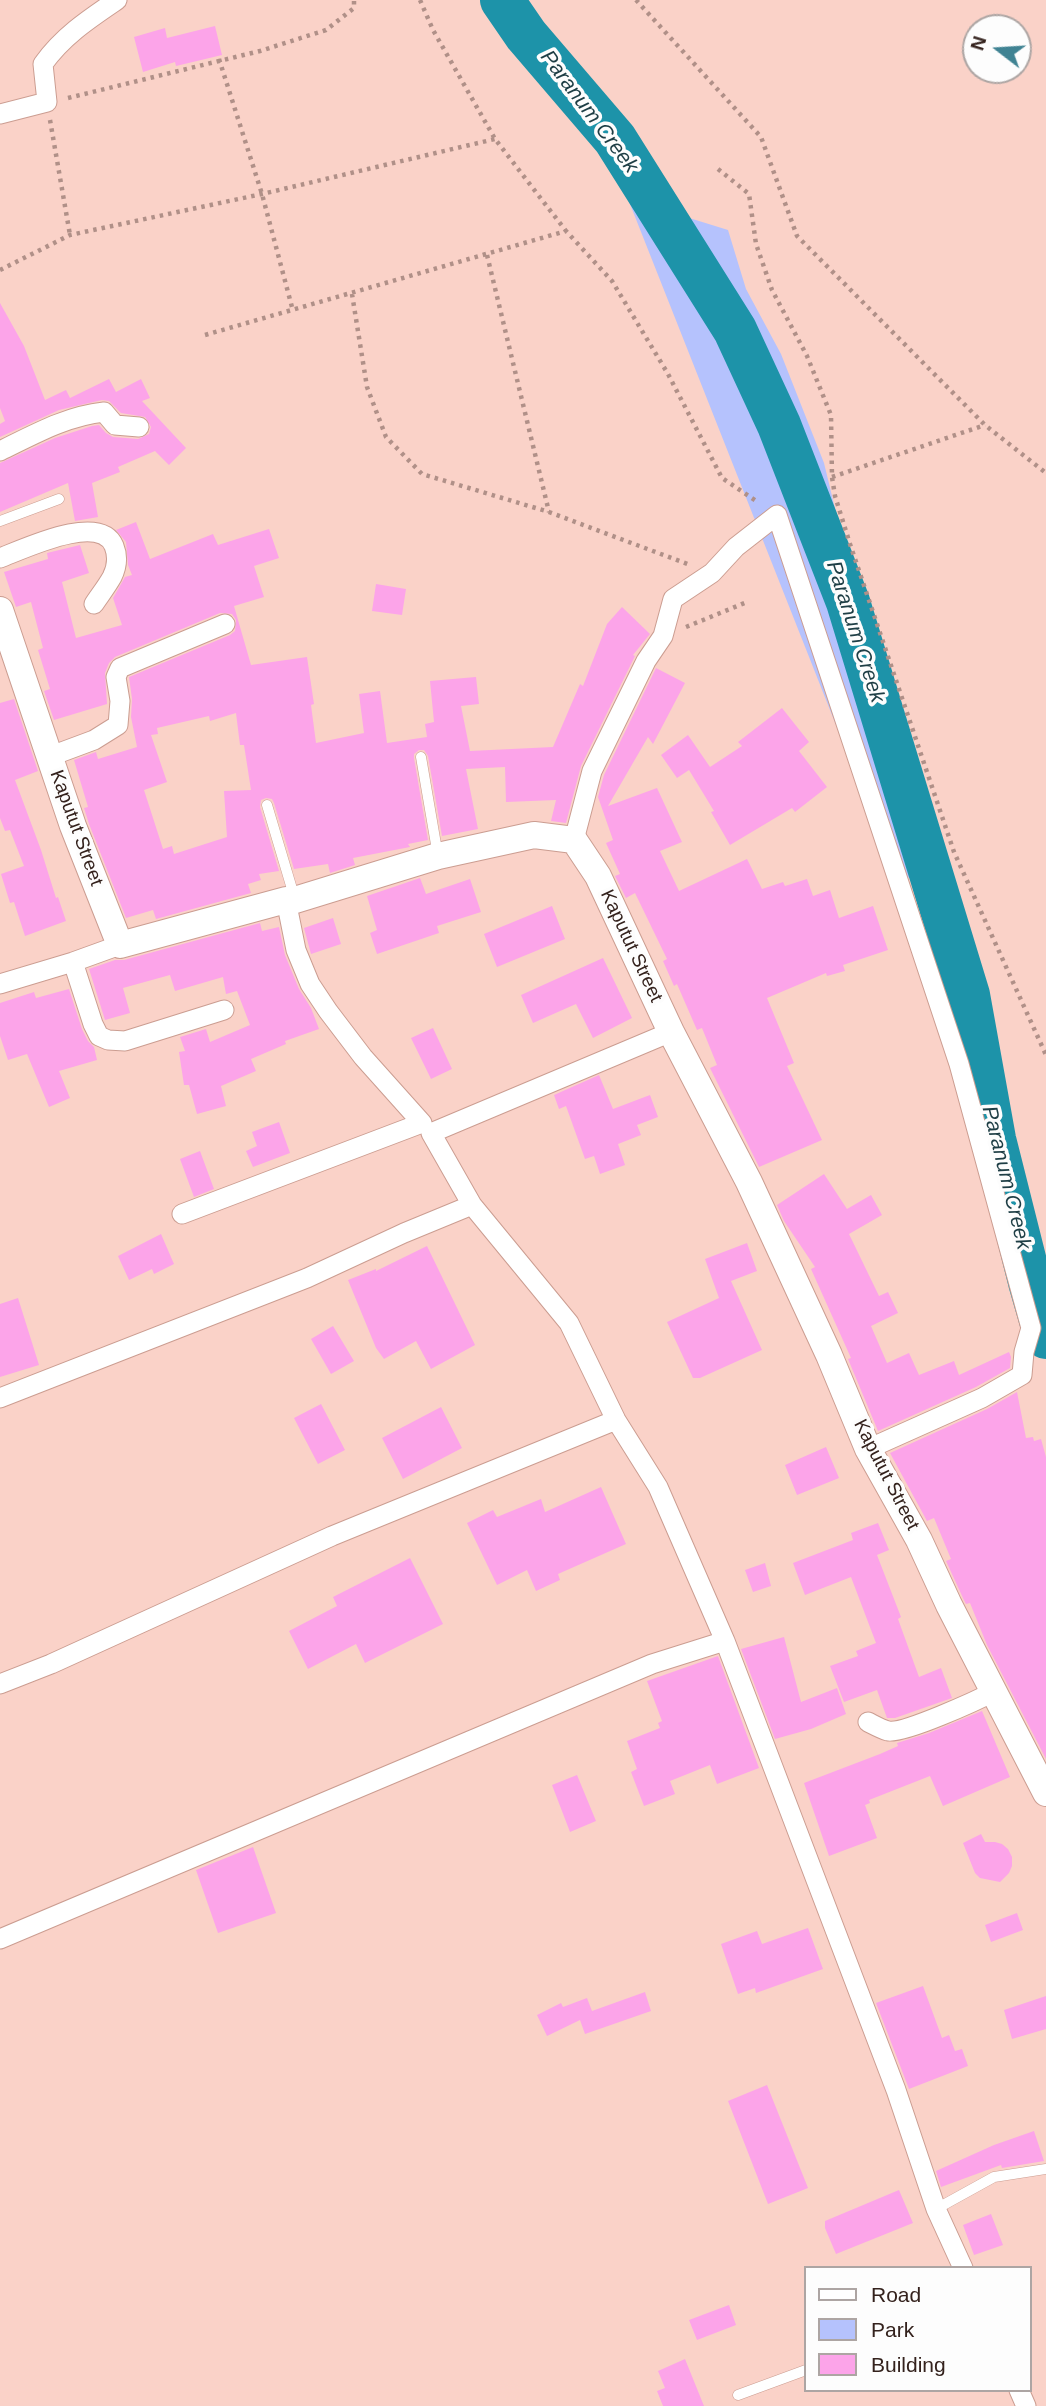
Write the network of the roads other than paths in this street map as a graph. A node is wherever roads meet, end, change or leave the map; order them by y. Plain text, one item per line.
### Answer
1 (117, 0) edge
2 (0, 114) edge
3 (139, 427) dead end
4 (0, 451) edge
5 (59, 499) dead end
6 (0, 521) edge
7 (0, 558) edge
8 (94, 604) dead end
9 (0, 610) edge
10 (225, 624) dead end
11 (51, 756) junction
12 (421, 757) dead end
13 (267, 805) dead end
14 (574, 841) junction
15 (438, 856) junction
16 (290, 900) junction
17 (120, 945) junction
18 (73, 962) junction
19 (0, 984) edge
20 (224, 1010) dead end
21 (671, 1031) junction
22 (426, 1128) junction
23 (472, 1205) junction
24 (182, 1214) dead end
25 (0, 1398) edge
26 (616, 1420) junction
27 (868, 1449) junction
28 (725, 1640) junction
29 (0, 1684) edge
30 (995, 1691) junction
31 (868, 1722) dead end
32 (1046, 1793) edge
33 (0, 1939) edge
34 (1046, 2169) edge
35 (936, 2209) junction
36 (962, 2266) edge
37 (804, 2371) edge
38 (738, 2395) dead end

1 - 2 street
3 - 4 street
5 - 6 lane
7 - 8 street
9 - 11 street, Kaputut Street
10 - 11 street
11 - 17 street, Kaputut Street
12 - 15 lane
13 - 16 lane
14 - 15 street
14 - 21 street, Kaputut Street
14 - 27 street
15 - 16 street
16 - 17 street
16 - 22 street
17 - 18 street
18 - 19 street
18 - 20 street
21 - 22 street
21 - 27 street, Kaputut Street
22 - 23 street
22 - 24 street
23 - 25 street
23 - 26 street
26 - 28 street
26 - 29 street
27 - 30 street, Kaputut Street
28 - 33 street
28 - 35 street
30 - 31 street
30 - 32 street, Kaputut Street
34 - 35 lane
35 - 36 street
37 - 38 lane

